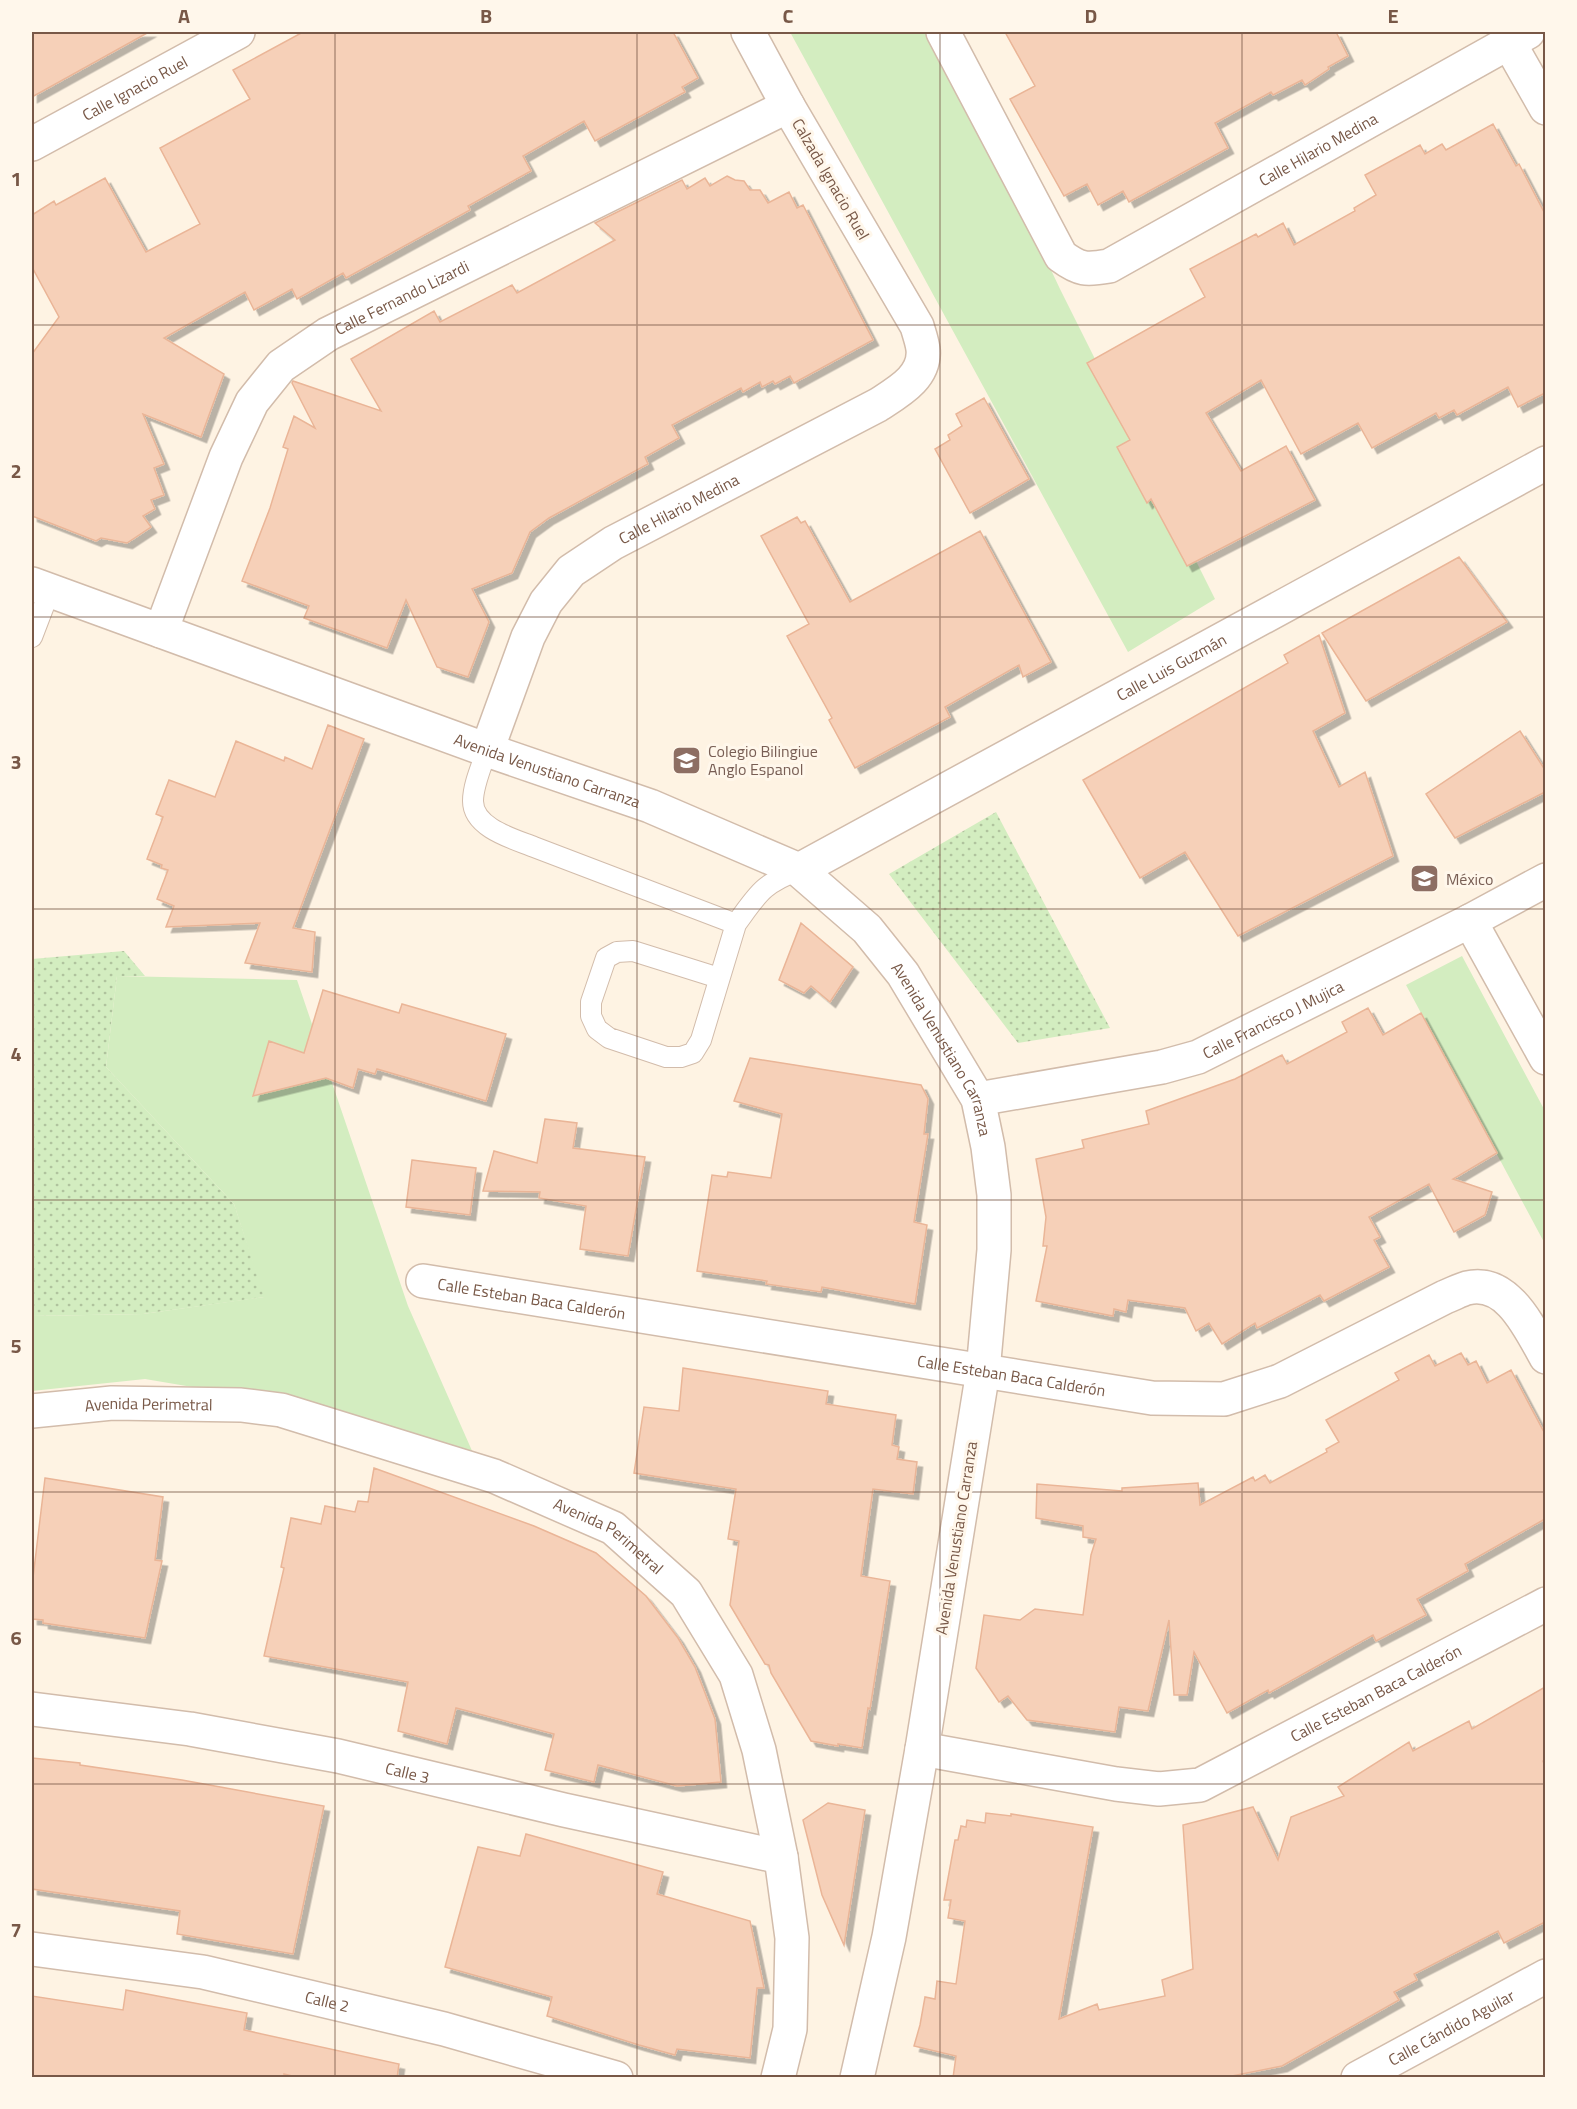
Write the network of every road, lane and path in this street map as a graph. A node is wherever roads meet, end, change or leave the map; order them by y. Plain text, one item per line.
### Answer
1 (238, 32) edge
2 (748, 32) edge
3 (943, 32) edge
4 (1518, 36) edge
5 (788, 106) junction
6 (1545, 108) edge
7 (32, 144) edge
8 (917, 326) joint
9 (1545, 463) edge
10 (41, 587) edge
11 (161, 631) junction
12 (32, 637) edge
13 (487, 750) junction
14 (799, 870) junction
15 (1545, 880) edge
16 (1470, 921) junction
17 (736, 924) junction
18 (719, 978) junction
19 (1545, 1058) edge
20 (978, 1099) junction
21 (423, 1281) dead end
22 (1545, 1357) edge
23 (983, 1371) junction
24 (32, 1411) edge
25 (1545, 1604) edge
26 (32, 1709) edge
27 (922, 1749) junction
28 (781, 1857) junction
29 (32, 1949) edge
30 (1545, 1976) edge
31 (616, 2078) edge
32 (778, 2078) edge
33 (857, 2078) edge
34 (1358, 2078) edge

1 - 7 street, Calle Ignacio Ruel
2 - 5 street, Calzada Ignacio Ruel
3 - 4 street, Calle Hilario Medina
4 - 6 street
5 - 8 street, Calzada Ignacio Ruel
5 - 11 street, Calle Fernando Lizardi
8 - 13 street, Calle Hilario Medina
9 - 14 street, Calle Luis Guzmán
10 - 11 street, Avenida Venustiano Carranza
10 - 12 lane
11 - 13 street, Avenida Venustiano Carranza
13 - 14 street, Avenida Venustiano Carranza
13 - 17 lane
14 - 17 lane
14 - 20 street, Avenida Venustiano Carranza
15 - 16 street, Calle Francisco J Mujica
16 - 19 street
16 - 20 street, Calle Francisco J Mujica
17 - 18 lane
18 - 18 lane
20 - 23 street, Avenida Venustiano Carranza
21 - 23 street, Calle Esteban Baca Calderón
22 - 23 street, Calle Esteban Baca Calderón
23 - 27 street, Avenida Venustiano Carranza
24 - 28 street, Avenida Perimetral
25 - 27 street, Calle Esteban Baca Calderón
26 - 28 street, Calle 3
27 - 33 street, Avenida Venustiano Carranza
28 - 32 street, Avenida Perimetral
29 - 31 street, Calle 2
30 - 34 street, Calle Cándido Aguilar

